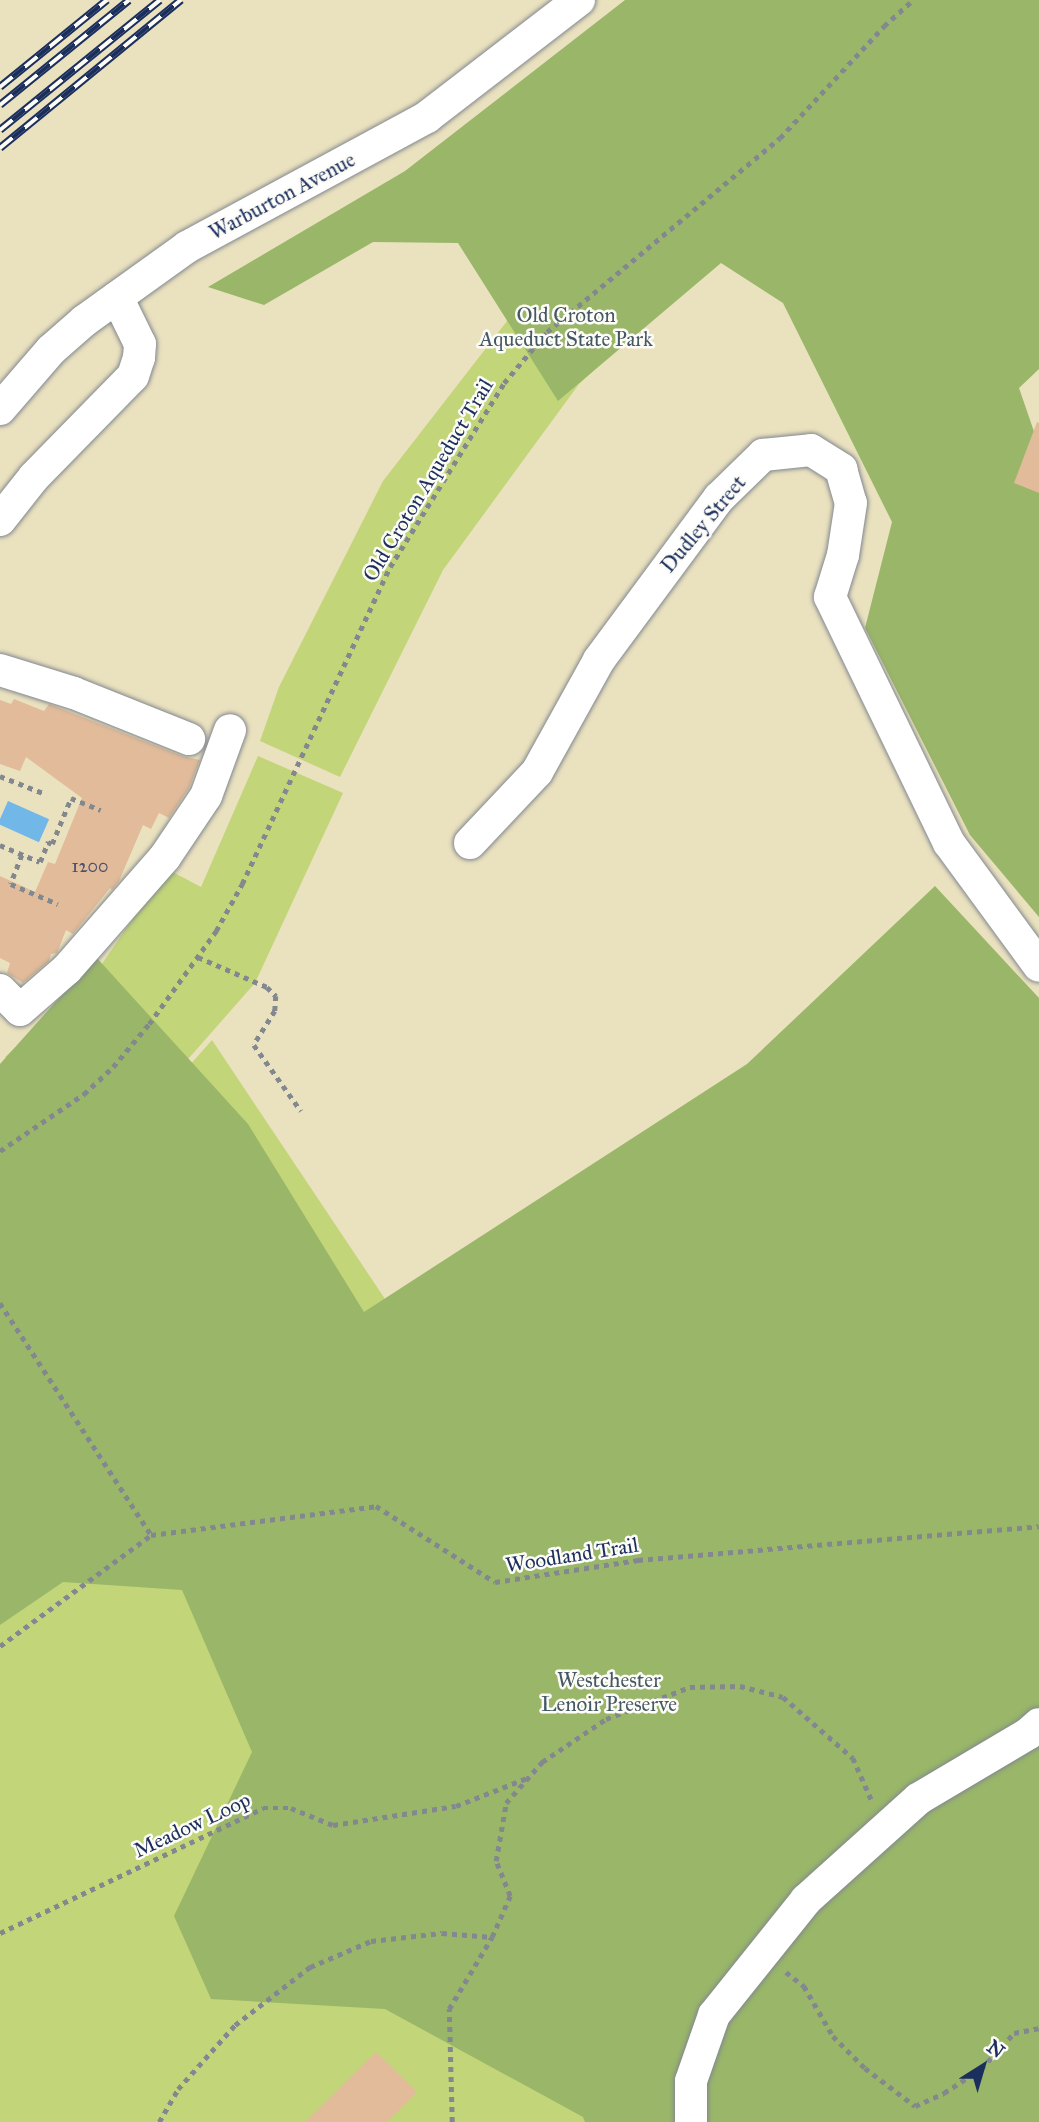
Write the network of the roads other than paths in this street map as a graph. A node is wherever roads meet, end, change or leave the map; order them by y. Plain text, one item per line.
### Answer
1 (579, 0) edge
2 (117, 297) junction
3 (0, 409) edge
4 (0, 520) edge
5 (0, 670) edge
6 (230, 730) dead end
7 (189, 739) dead end
8 (470, 843) dead end
9 (1039, 966) edge
10 (0, 990) edge
11 (1039, 1724) edge
12 (691, 2122) edge

1 - 2 street, Warburton Avenue
2 - 3 street, Warburton Avenue
2 - 4 street
5 - 7 street
6 - 10 street
8 - 9 street, Dudley Street
11 - 12 street

